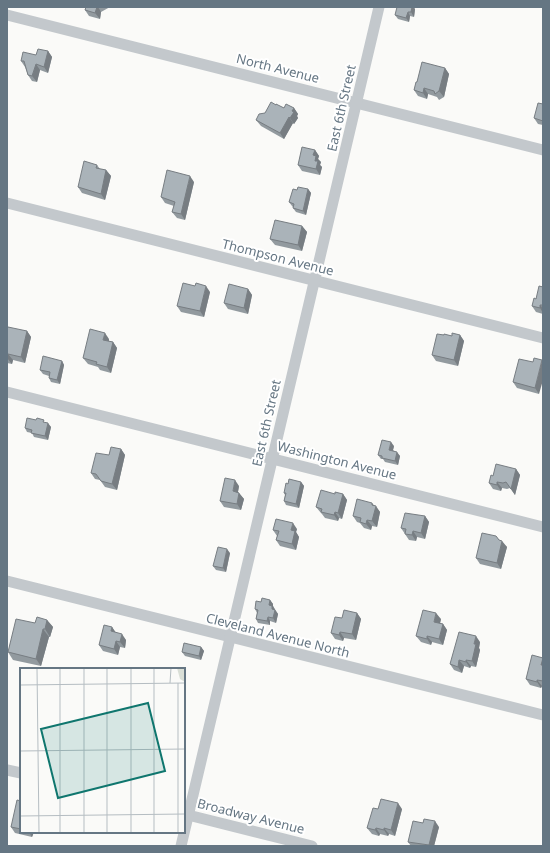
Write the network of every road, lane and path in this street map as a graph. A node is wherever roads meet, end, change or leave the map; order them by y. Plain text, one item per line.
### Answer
1 (378, 7) edge
2 (7, 15) edge
3 (356, 102) junction
4 (543, 150) edge
5 (7, 204) edge
6 (314, 280) junction
7 (543, 338) edge
8 (7, 392) edge
9 (272, 458) junction
10 (543, 527) edge
11 (7, 581) edge
12 (230, 637) junction
13 (543, 715) edge
14 (7, 770) edge
15 (20, 773) edge
16 (186, 815) edge
17 (183, 833) edge
18 (181, 846) edge
19 (312, 846) edge

1 - 3 street, East 6th Street
2 - 3 street, North Avenue
3 - 4 street, North Avenue
3 - 6 street, East 6th Street
5 - 6 street, Thompson Avenue
6 - 7 street, Thompson Avenue
6 - 9 street, East 6th Street
8 - 9 street, Washington Avenue
9 - 10 street, Washington Avenue
9 - 12 street, East 6th Street
11 - 12 street, Cleveland Avenue North
12 - 13 street, Cleveland Avenue North
12 - 16 street, East 6th Street
14 - 15 street
16 - 19 street, Broadway Avenue
17 - 18 street, East 6th Street

